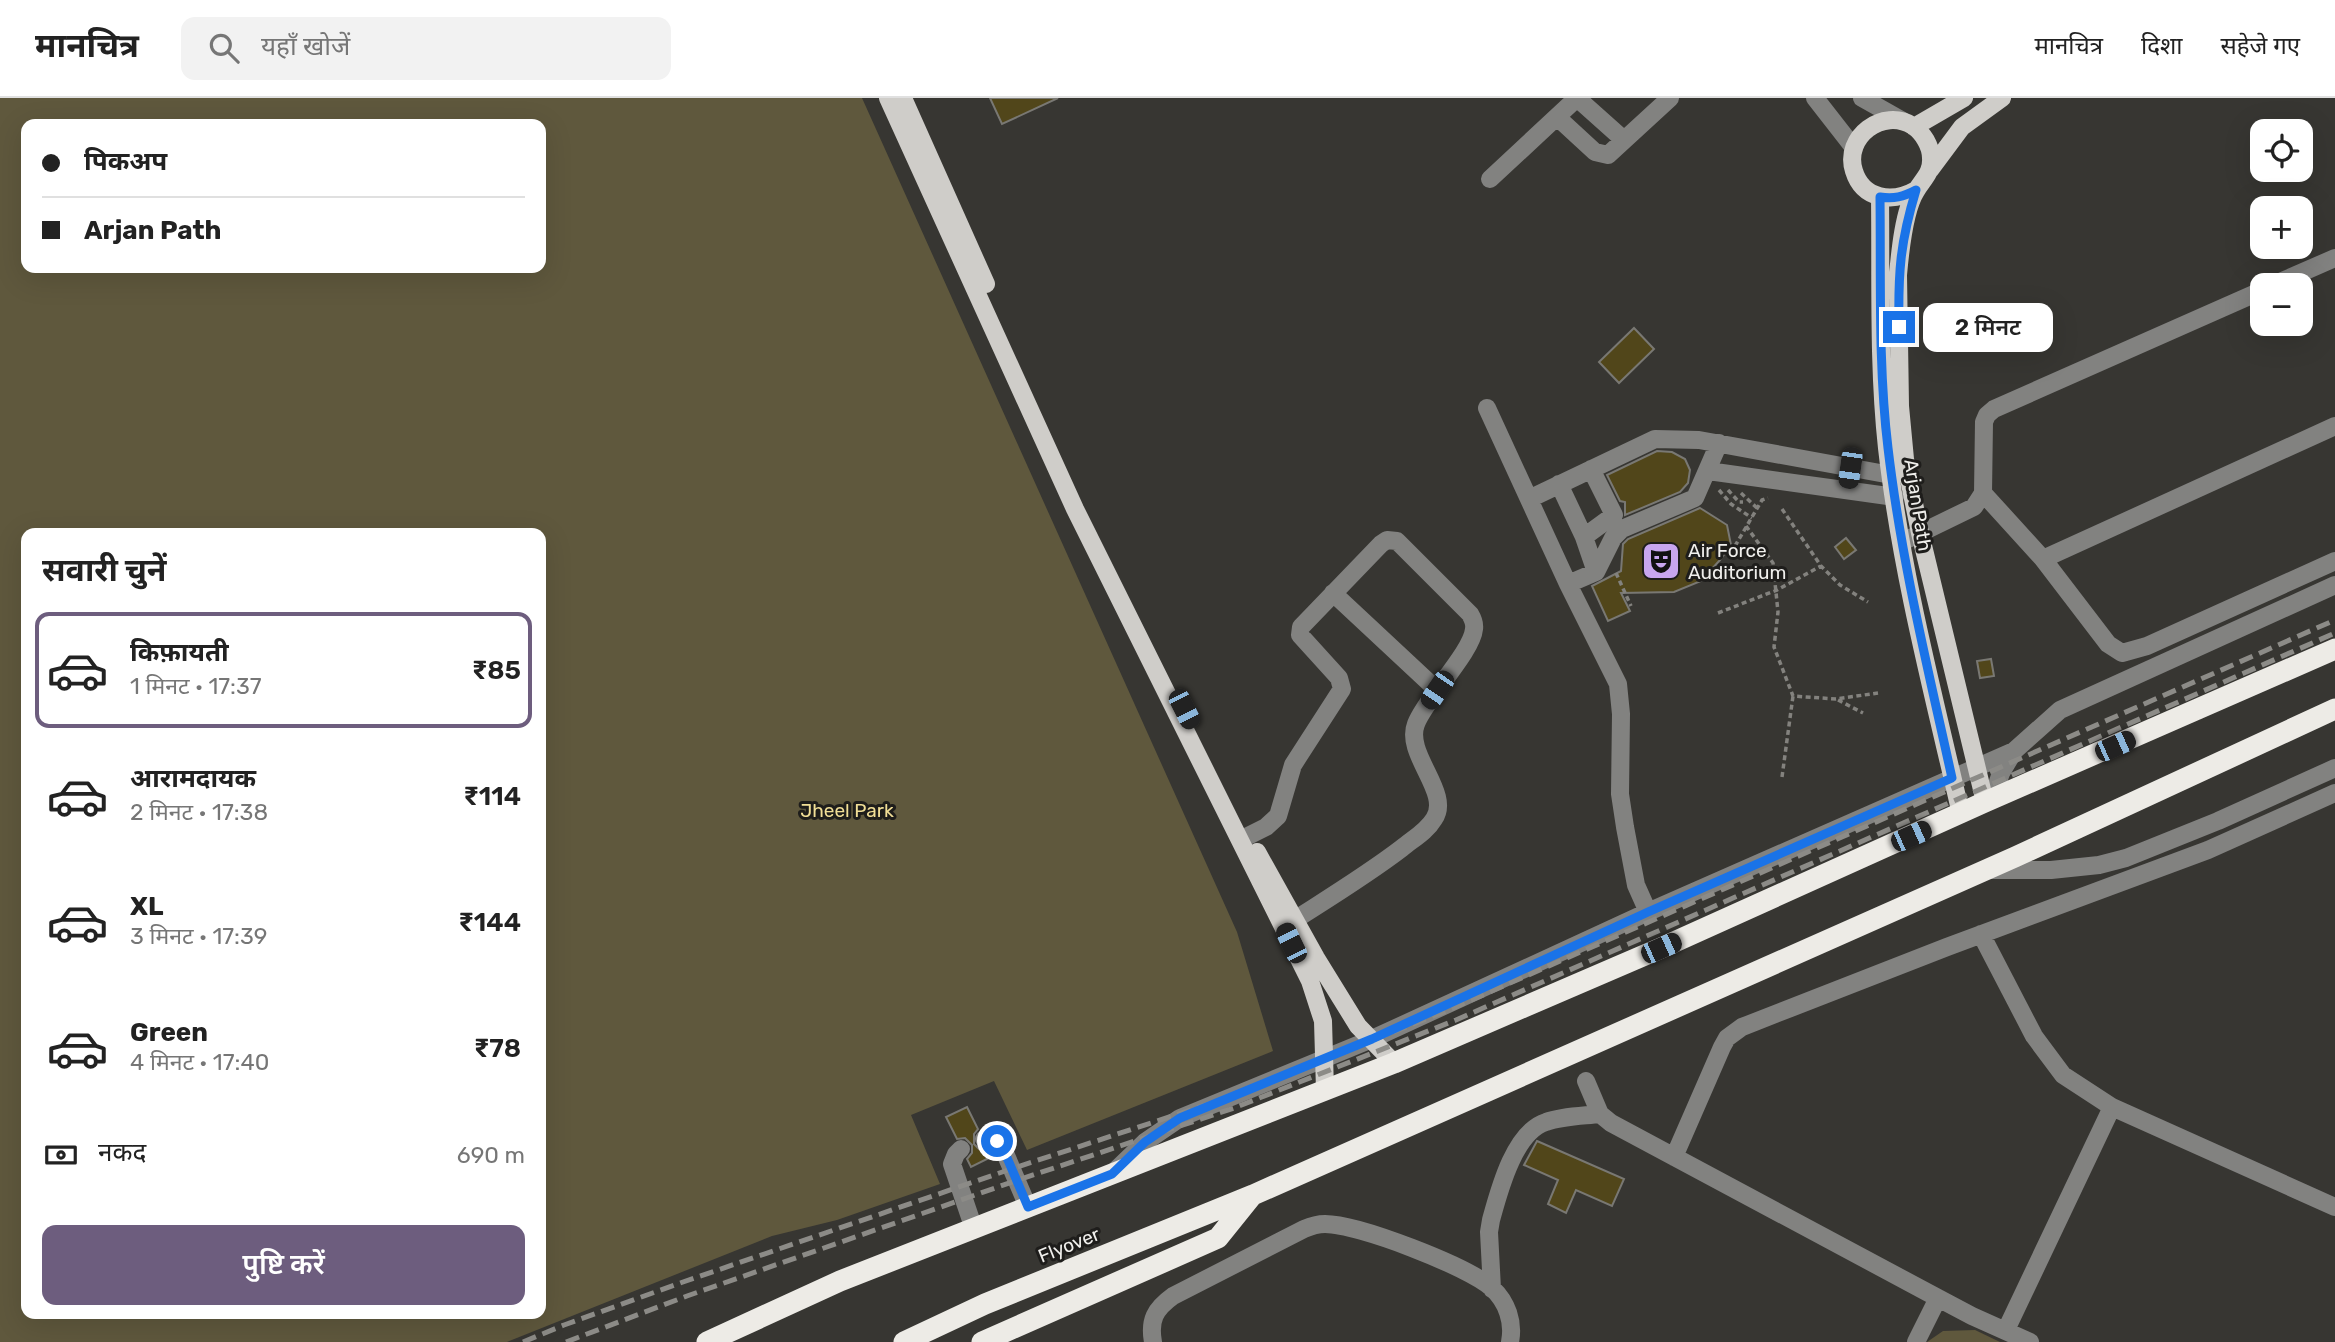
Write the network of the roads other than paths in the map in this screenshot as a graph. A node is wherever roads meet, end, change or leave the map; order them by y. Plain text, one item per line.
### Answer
1 (888, 98) edge
2 (903, 98) edge
3 (1577, 98) edge
4 (1670, 98) edge
5 (1815, 98) edge
6 (1862, 98) edge
7 (1964, 98) edge
8 (2002, 98) edge
9 (1557, 117) junction
10 (1909, 124) junction
11 (1625, 140) junction
12 (1854, 148) junction
13 (1930, 170) junction
14 (1490, 179) dead end
15 (1916, 190) junction
16 (1880, 197) junction
17 (2335, 258) edge
18 (2301, 273) edge
19 (2250, 296) edge
20 (1487, 408) dead end
21 (2335, 426) edge
22 (1718, 443) junction
23 (1850, 468) junction
24 (1591, 469) junction
25 (1892, 475) junction
26 (1712, 479) junction
27 (1559, 484) junction
28 (1847, 490) junction
29 (1983, 493) junction
30 (1895, 497) junction
31 (1529, 499) junction
32 (1920, 534) junction
33 (1584, 537) junction
34 (1902, 542) junction
35 (2043, 559) junction
36 (2335, 561) edge
37 (1596, 572) junction
38 (1568, 584) junction
39 (2335, 585) edge
40 (1333, 593) junction
41 (2335, 649) edge
42 (1437, 690) junction
43 (2335, 709) edge
44 (2014, 751) junction
45 (1976, 767) junction
46 (2335, 768) edge
47 (1952, 778) junction
48 (2335, 793) edge
49 (1988, 801) junction
50 (1961, 814) junction
51 (1248, 836) junction
52 (1986, 870) junction
53 (1648, 912) junction
54 (1296, 919) junction
55 (1981, 934) junction
56 (1337, 993) junction
57 (1318, 1003) junction
58 (1372, 1039) junction
59 (1325, 1058) junction
60 (1394, 1063) junction
61 (1586, 1081) dead end
62 (1325, 1090) junction
63 (2112, 1107) junction
64 (1600, 1114) junction
65 (984, 1139) dead end
66 (961, 1149) dead end
67 (1674, 1157) junction
68 (1112, 1174) junction
69 (1253, 1195) junction
70 (1028, 1207) junction
71 (2335, 1207) edge
72 (974, 1229) junction
73 (1492, 1289) junction
74 (1938, 1298) junction
75 (2006, 1330) junction
76 (707, 1342) edge
77 (904, 1342) edge
78 (982, 1342) edge
79 (1153, 1342) edge
80 (1510, 1342) edge
81 (1916, 1342) edge
82 (2030, 1342) edge

1 - 57 main road
2 - 51 main road
3 - 9 street
3 - 11 street
4 - 11 street
5 - 12 street
6 - 10 street
7 - 10 main road
8 - 13 main road
9 - 11 street
9 - 14 street
10 - 12 main road
10 - 13 main road
12 - 16 main road
13 - 15 main road
15 - 16 main road
15 - 32 main road, Arjan Path
16 - 25 main road, Arjan Path
17 - 18 street
19 - 29 street
20 - 31 street
21 - 35 street
22 - 23 street
22 - 24 street
22 - 26 street
23 - 25 street
23 - 28 street
24 - 27 street
24 - 33 street
25 - 30 main road, Arjan Path
26 - 28 street
26 - 37 street
27 - 31 street
27 - 33 street
28 - 30 street
29 - 32 street
29 - 35 street
30 - 34 main road, Arjan Path
31 - 38 street
32 - 34 street
32 - 45 main road, Arjan Path
33 - 37 street
34 - 47 main road, Arjan Path
35 - 36 street
37 - 38 street
38 - 53 street
39 - 44 street
40 - 42 street
40 - 42 street
40 - 51 street
41 - 49 highway
42 - 54 street
43 - 52 highway, Flyover
44 - 45 street
44 - 49 street
45 - 47 street
45 - 49 main road, Arjan Path
46 - 52 street
47 - 50 main road, Arjan Path
47 - 53 street
48 - 55 street
49 - 50 highway
50 - 60 highway
51 - 54 main road
52 - 69 highway, Flyover
53 - 58 street
54 - 56 main road
55 - 63 street
55 - 67 street
56 - 57 main road
56 - 58 main road
57 - 59 main road
58 - 59 street
58 - 60 main road
59 - 62 main road
59 - 68 street
60 - 62 highway
61 - 64 street
62 - 68 highway
63 - 71 street
63 - 75 street
64 - 67 street
64 - 73 street
65 - 70 street
66 - 72 street
67 - 74 street
68 - 70 highway
69 - 77 highway, Flyover
69 - 78 highway
70 - 72 highway
72 - 76 highway
73 - 79 street
73 - 80 street
74 - 75 street
74 - 81 street
75 - 82 street

